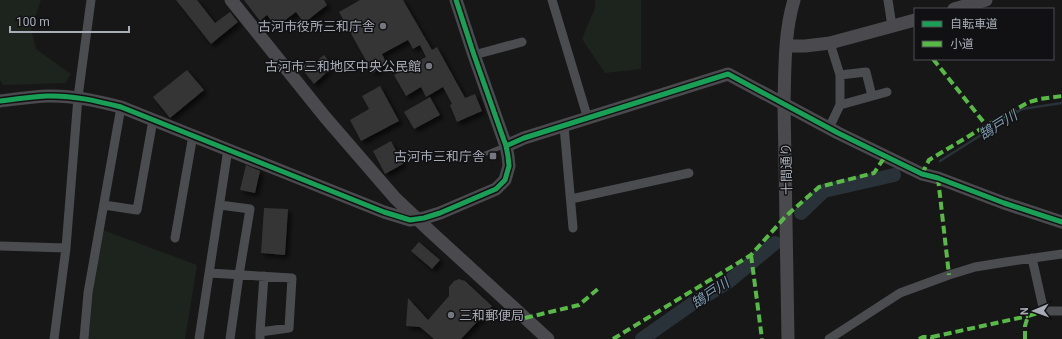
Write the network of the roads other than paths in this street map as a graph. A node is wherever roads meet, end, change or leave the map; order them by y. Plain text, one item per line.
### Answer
1 (91, 0) edge
2 (231, 0) edge
3 (456, 0) edge
4 (552, 0) edge
5 (794, 0) edge
6 (888, 0) edge
7 (986, 0) edge
8 (958, 8) edge
9 (914, 20) edge
10 (892, 26) junction
11 (522, 42) dead end
12 (830, 43) junction
13 (786, 46) junction
14 (474, 54) junction
15 (840, 75) junction
16 (887, 92) dead end
17 (872, 96) junction
18 (78, 97) junction
19 (0, 101) edge
20 (784, 104) junction
21 (840, 105) junction
22 (122, 107) junction
23 (588, 119) junction
24 (153, 120) junction
25 (564, 126) junction
26 (829, 128) junction
27 (193, 135) junction
28 (506, 146) junction
29 (228, 149) junction
30 (482, 155) dead end
31 (689, 174) dead end
32 (571, 199) junction
33 (104, 205) junction
34 (220, 205) junction
35 (418, 220) junction
36 (1062, 222) edge
37 (573, 228) dead end
38 (175, 238) dead end
39 (0, 246) edge
40 (66, 248) junction
41 (1062, 254) edge
42 (1032, 258) junction
43 (209, 273) junction
44 (239, 275) junction
45 (264, 276) junction
46 (1062, 311) edge
47 (260, 335) edge
48 (54, 339) edge
49 (84, 339) edge
50 (199, 339) edge
51 (230, 339) edge
52 (548, 339) edge
53 (788, 339) edge
54 (829, 339) edge

1 - 18 street
2 - 35 street
3 - 14 street
4 - 23 street
5 - 13 street, 十間通り
6 - 10 street
7 - 8 street
9 - 10 street
10 - 12 street
11 - 14 street
12 - 13 street
12 - 15 street
13 - 20 street, 十間通り
14 - 28 street
15 - 17 street
15 - 21 street
16 - 17 street
17 - 21 street
18 - 19 street
18 - 22 street
18 - 40 street
20 - 23 street
20 - 26 street
20 - 53 street, 十間通り
21 - 26 street
22 - 24 street
22 - 33 street
23 - 25 street
24 - 27 street
24 - 33 street
25 - 28 street
25 - 32 street
26 - 36 street
27 - 29 street
27 - 38 street
28 - 30 lane
28 - 35 street
29 - 34 street
29 - 35 street
31 - 32 street
32 - 37 street
33 - 49 street
34 - 43 street
34 - 44 street
35 - 52 street
39 - 40 street
40 - 48 street
41 - 42 street
42 - 46 street
42 - 54 street
43 - 44 street
43 - 50 street
44 - 45 street
44 - 51 street
45 - 47 street
45 - 47 street

